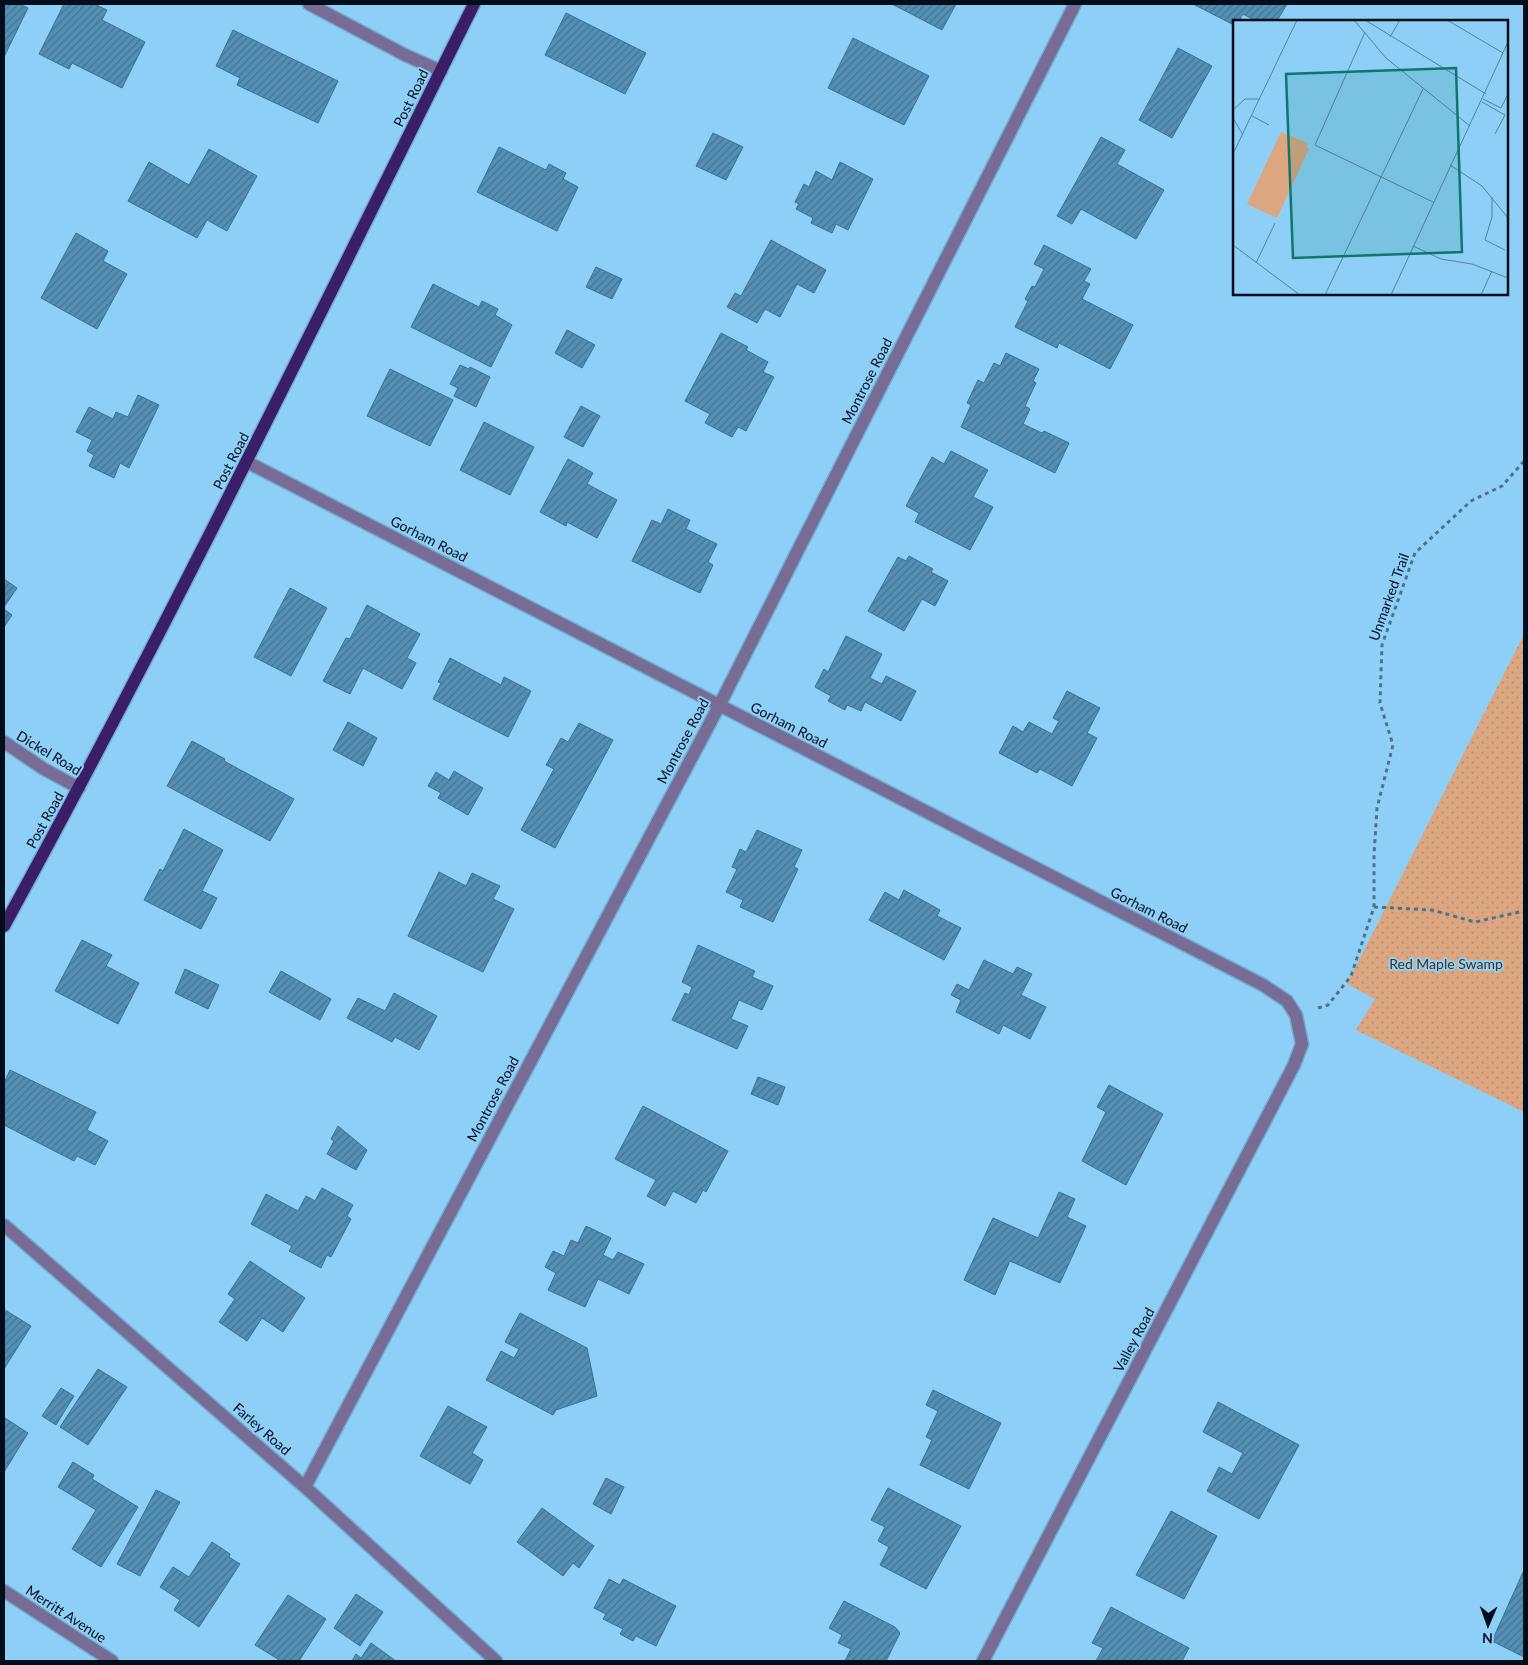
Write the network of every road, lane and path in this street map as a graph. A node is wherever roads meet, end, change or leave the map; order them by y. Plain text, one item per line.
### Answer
1 (308, 4) edge
2 (474, 4) edge
3 (1075, 4) edge
4 (441, 71) junction
5 (1524, 461) edge
6 (247, 462) junction
7 (719, 706) junction
8 (4, 742) edge
9 (79, 788) junction
10 (1374, 907) junction
11 (1524, 911) edge
12 (4, 926) edge
13 (1296, 1015) junction
14 (1300, 1030) joint
15 (4, 1225) edge
16 (305, 1487) junction
17 (4, 1591) edge
18 (112, 1661) edge
19 (496, 1661) edge
20 (983, 1661) edge

1 - 4 street
2 - 4 main road, Post Road
3 - 7 street, Montrose Road
4 - 6 main road, Post Road
5 - 10 path, Unmarked Trail
6 - 7 street, Gorham Road
6 - 9 main road, Post Road
7 - 13 street, Gorham Road
7 - 16 street, Montrose Road
8 - 9 street, Dickel Road
9 - 12 main road, Post Road
10 - 11 path
10 - 13 path, Unmarked Trail
13 - 14 street, Gorham Road
14 - 20 street, Valley Road
15 - 16 street, Farley Road
16 - 19 street, Farley Road
17 - 18 street, Merritt Avenue

